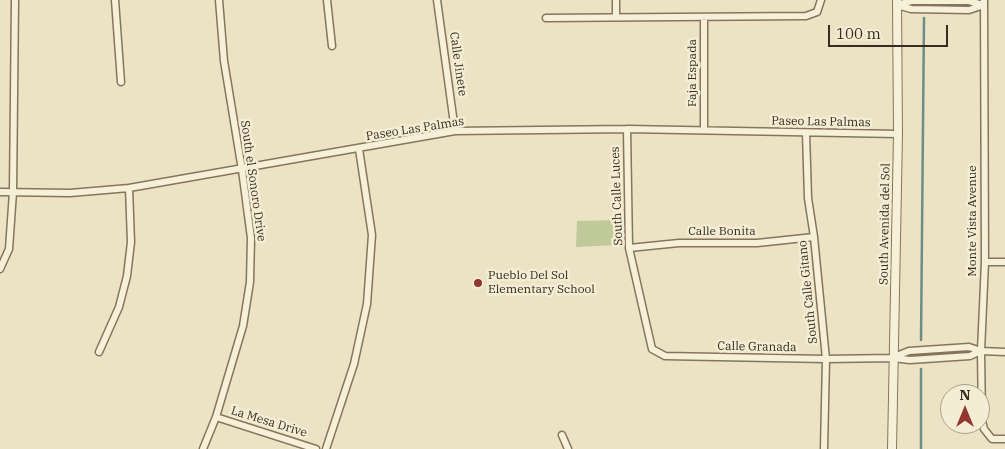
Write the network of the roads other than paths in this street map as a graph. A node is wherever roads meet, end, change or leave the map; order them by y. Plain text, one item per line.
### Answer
1 (15, 0) edge
2 (115, 0) edge
3 (219, 0) edge
4 (327, 0) edge
5 (437, 0) edge
6 (616, 0) edge
7 (821, 0) edge
8 (897, 3) edge
9 (984, 3) edge
10 (616, 17) junction
11 (704, 17) junction
12 (546, 18) dead end
13 (332, 46) dead end
14 (121, 82) dead end
15 (627, 129) junction
16 (704, 130) junction
17 (455, 131) junction
18 (806, 133) junction
19 (898, 134) junction
20 (359, 149) junction
21 (242, 170) junction
22 (128, 188) junction
23 (0, 192) edge
24 (13, 192) junction
25 (814, 238) junction
26 (629, 248) junction
27 (985, 262) junction
28 (1005, 262) edge
29 (0, 269) edge
30 (652, 349) joint
31 (981, 351) junction
32 (100, 352) dead end
33 (1005, 352) edge
34 (893, 358) junction
35 (826, 359) junction
36 (216, 418) junction
37 (562, 435) dead end
38 (1005, 439) edge
39 (203, 449) edge
40 (316, 449) edge
41 (326, 449) edge
42 (568, 449) edge
43 (824, 449) edge
44 (892, 449) edge

1 - 24 street
2 - 14 street
3 - 21 street, South el Sonoro Drive
4 - 13 street
5 - 17 street, Calle Jinete
6 - 10 street
7 - 11 street
8 - 9 street
8 - 19 street, South Avenida del Sol
9 - 27 street, Monte Vista Avenue
10 - 11 street
10 - 12 street
11 - 16 street, Faja Espada
15 - 16 street, Paseo Las Palmas
15 - 17 street, Paseo Las Palmas
15 - 26 street, South Calle Luces
16 - 18 street, Paseo Las Palmas
17 - 20 street, Paseo Las Palmas
18 - 19 street, Paseo Las Palmas
18 - 25 street, South Calle Gitano
19 - 34 street, South Avenida del Sol
20 - 21 street, Paseo Las Palmas
20 - 41 street
21 - 22 street, Paseo Las Palmas
21 - 36 street, South el Sonoro Drive
22 - 24 street, Paseo Las Palmas
22 - 32 street
23 - 24 street, Paseo Las Palmas
24 - 29 street
25 - 26 street, Calle Bonita
25 - 35 street, South Calle Gitano
26 - 30 street, South Calle Luces
27 - 28 street
27 - 31 street, Monte Vista Avenue
30 - 35 street, Calle Granada
31 - 33 street, Calle Granada
31 - 34 street, Calle Granada
31 - 38 street, Monte Vista Avenue
34 - 35 street, Calle Granada
34 - 44 street, South Avenida del Sol
35 - 43 street, South Calle Gitano
36 - 39 street, South el Sonoro Drive
36 - 40 street, La Mesa Drive
37 - 42 street

